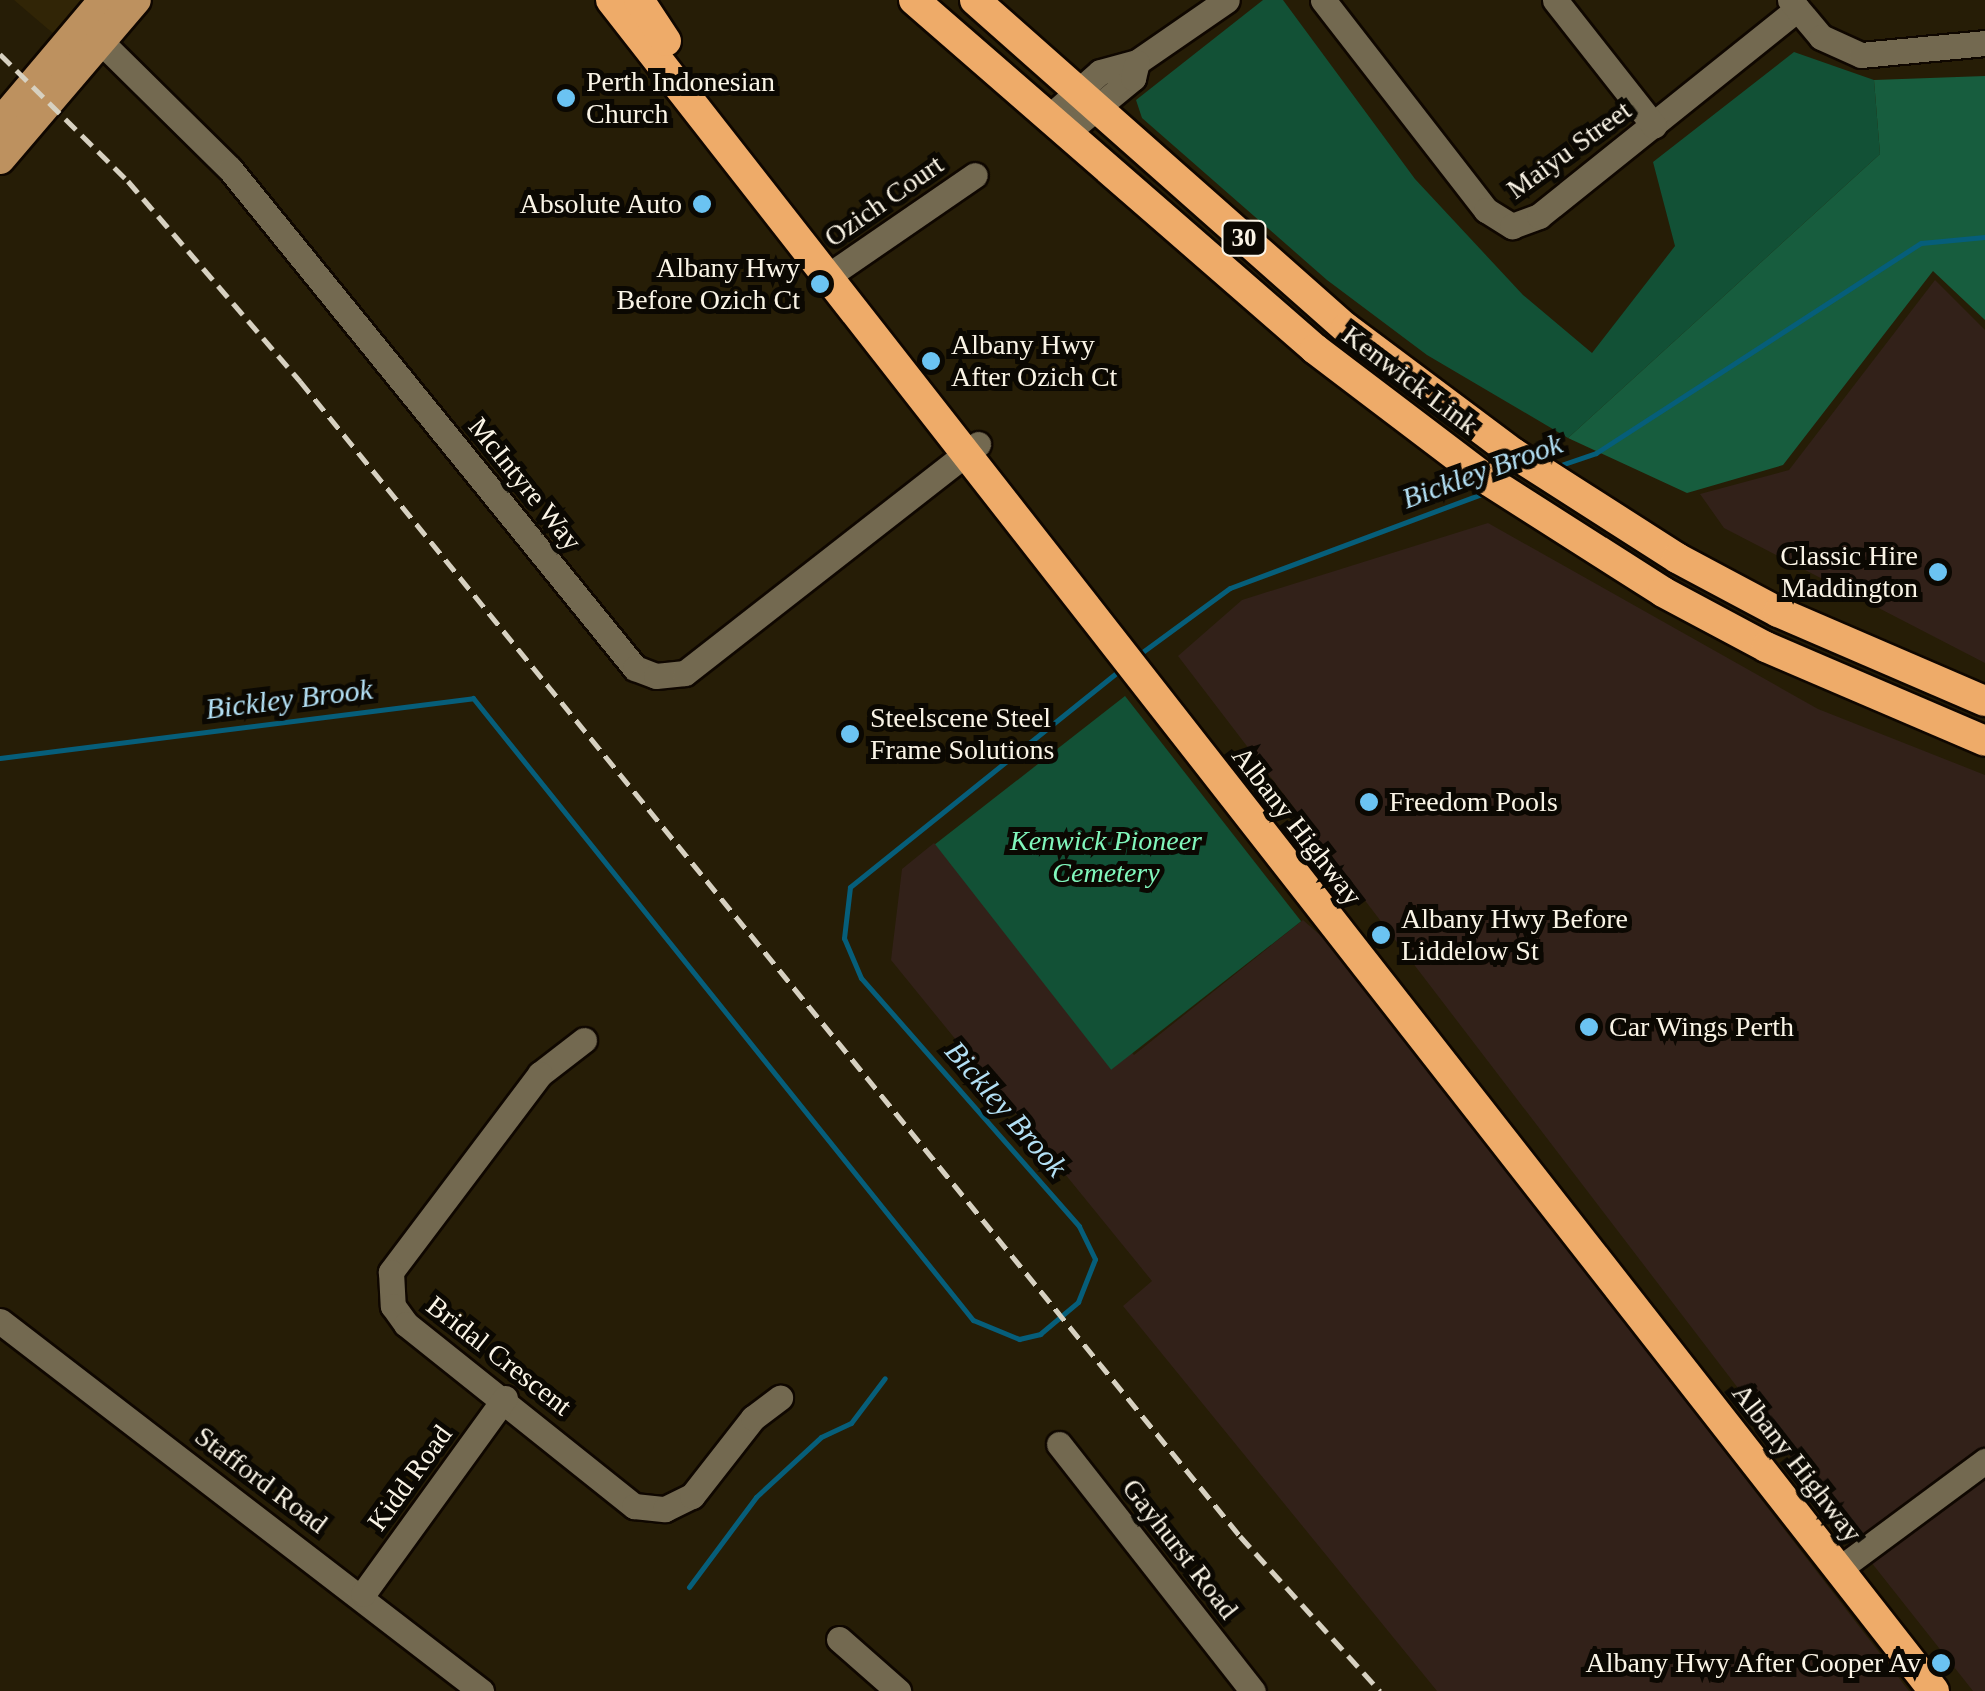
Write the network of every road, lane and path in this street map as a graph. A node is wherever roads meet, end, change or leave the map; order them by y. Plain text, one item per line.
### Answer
1 (104, 0) edge
2 (136, 0) edge
3 (611, 0) edge
4 (640, 0) edge
5 (914, 0) edge
6 (975, 0) edge
7 (1322, 0) edge
8 (1555, 0) edge
9 (1213, 4) edge
10 (1794, 5) edge
11 (95, 34) junction
12 (1985, 42) edge
13 (1087, 99) junction
14 (0, 122) edge
15 (1057, 126) junction
16 (1654, 126) junction
17 (0, 159) edge
18 (975, 174) dead end
19 (834, 272) junction
20 (972, 448) junction
21 (1985, 701) edge
22 (1985, 741) edge
23 (584, 1040) dead end
24 (0, 1321) edge
25 (505, 1398) junction
26 (780, 1398) dead end
27 (1059, 1444) dead end
28 (1985, 1461) edge
29 (1846, 1564) junction
30 (363, 1594) junction
31 (839, 1639) dead end
32 (481, 1691) edge
33 (898, 1691) edge
34 (1253, 1691) edge
35 (1934, 1691) edge
36 (1953, 1691) edge

1 - 11 main road
2 - 11 main road
3 - 19 highway, Albany Highway
4 - 19 highway, Albany Highway
5 - 15 highway, Kenwick Link / 30
6 - 13 highway, Kenwick Link / 30
7 - 16 street, Maiyu Street
8 - 16 street
9 - 13 street
10 - 12 street
10 - 16 street, Maiyu Street
11 - 14 main road
11 - 17 main road
11 - 20 street, McIntyre Way
13 - 15 street
13 - 21 highway, Kenwick Link / 30
15 - 22 highway, Kenwick Link / 30
18 - 19 street, Ozich Court
19 - 20 highway, Albany Highway
20 - 29 highway, Albany Highway
23 - 25 street, Bridal Crescent
24 - 30 street, Stafford Road
25 - 26 street, Bridal Crescent
25 - 30 street, Kidd Road
27 - 34 street, Gayhurst Road
28 - 29 street
29 - 35 highway, Albany Highway
29 - 36 highway, Albany Highway
30 - 32 street, Stafford Road
31 - 33 street

